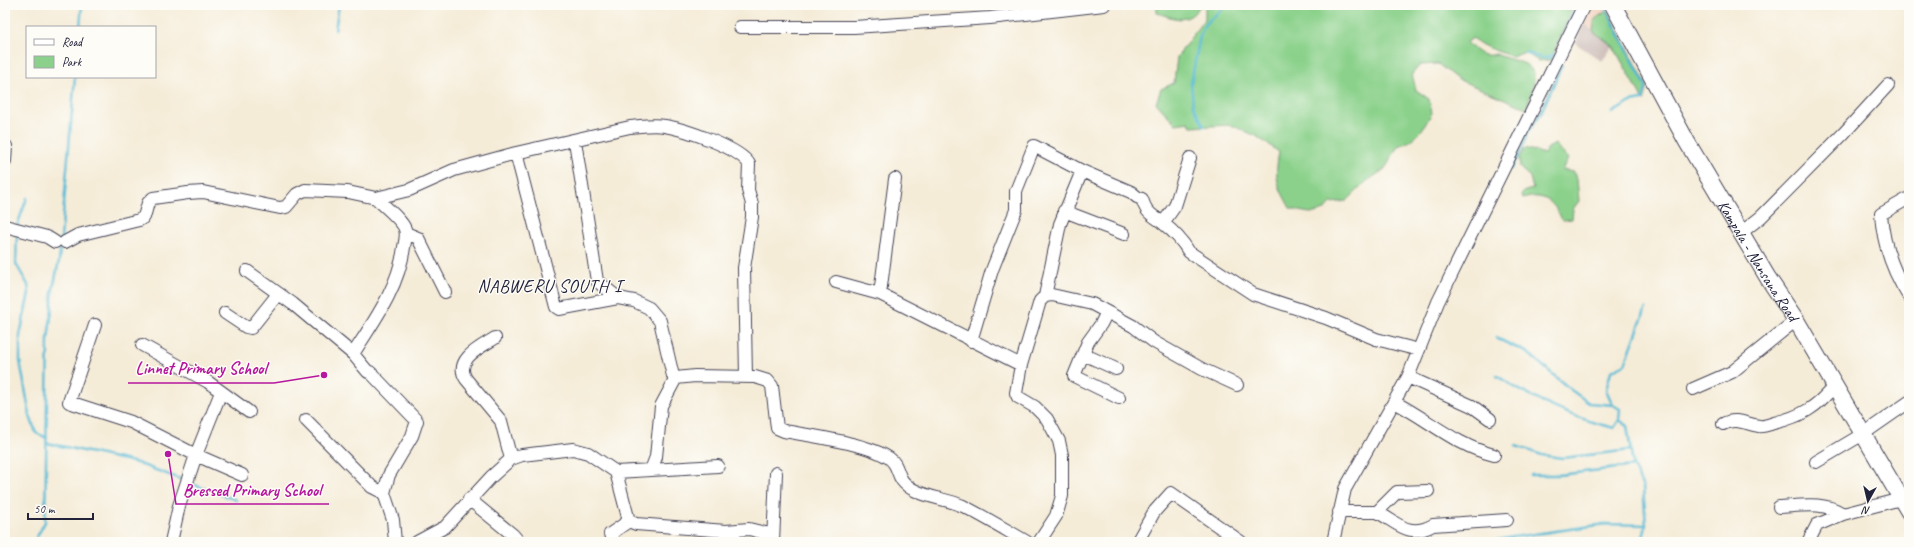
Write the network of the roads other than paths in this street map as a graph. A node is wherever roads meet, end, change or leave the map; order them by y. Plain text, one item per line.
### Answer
1 (1104, 5) edge
2 (1584, 5) edge
3 (1613, 5) edge
4 (740, 27) dead end
5 (1888, 85) dead end
6 (575, 140) junction
7 (6, 146) dead end
8 (516, 153) junction
9 (1190, 158) dead end
10 (5, 161) edge
11 (1082, 171) junction
12 (895, 179) dead end
13 (376, 198) junction
14 (1909, 198) edge
15 (1064, 212) junction
16 (1163, 223) junction
17 (5, 226) edge
18 (1742, 232) junction
19 (406, 233) junction
20 (1124, 234) dead end
21 (247, 271) dead end
22 (836, 282) dead end
23 (445, 292) dead end
24 (278, 294) junction
25 (880, 294) junction
26 (1044, 296) junction
27 (1909, 297) edge
28 (618, 298) junction
29 (1107, 312) junction
30 (225, 313) dead end
31 (1796, 320) junction
32 (96, 325) dead end
33 (495, 338) dead end
34 (971, 340) junction
35 (142, 345) dead end
36 (1419, 350) junction
37 (353, 354) junction
38 (1083, 354) junction
39 (1021, 365) junction
40 (1116, 369) dead end
41 (746, 377) junction
42 (1408, 377) junction
43 (676, 378) junction
44 (1237, 385) dead end
45 (1834, 386) junction
46 (1693, 389) dead end
47 (221, 392) junction
48 (1118, 398) dead end
49 (1394, 402) junction
50 (1909, 402) edge
51 (249, 412) dead end
52 (1490, 419) dead end
53 (306, 420) dead end
54 (1723, 424) dead end
55 (1863, 434) junction
56 (196, 455) junction
57 (1494, 455) dead end
58 (510, 460) junction
59 (1816, 462) dead end
60 (718, 466) dead end
61 (651, 470) junction
62 (616, 472) junction
63 (776, 473) dead end
64 (242, 475) dead end
65 (1428, 491) dead end
66 (384, 493) junction
67 (469, 499) junction
68 (1901, 499) junction
69 (1779, 507) dead end
70 (1339, 512) junction
71 (1377, 512) junction
72 (1909, 512) edge
73 (1843, 514) junction
74 (628, 520) junction
75 (1507, 520) dead end
76 (773, 539) edge
77 (171, 542) edge
78 (396, 542) edge
79 (417, 542) edge
80 (519, 542) edge
81 (614, 542) edge
82 (1027, 542) edge
83 (1039, 542) edge
84 (1137, 542) edge
85 (1241, 542) edge
86 (1332, 542) edge
87 (1808, 542) edge

1 - 4 street
2 - 36 street
3 - 18 main road, Kampala - Nansana Road
5 - 18 street
6 - 8 street
6 - 28 street
6 - 41 street
7 - 10 street
8 - 13 street
8 - 28 street
9 - 16 street
11 - 15 street
11 - 16 street
11 - 34 street
12 - 25 street
13 - 17 street
13 - 19 street
14 - 27 street
15 - 20 street
15 - 26 street
16 - 36 street
18 - 31 main road, Kampala - Nansana Road
19 - 23 street
19 - 37 street
21 - 24 street
22 - 25 street
24 - 30 street
24 - 37 street
25 - 34 street
26 - 29 street
26 - 39 street
28 - 43 street
29 - 38 street
29 - 44 street
31 - 45 main road, Kampala - Nansana Road
31 - 46 street
32 - 56 street
33 - 58 street
34 - 39 street
35 - 47 street
36 - 42 street
37 - 66 street
38 - 40 street
38 - 48 street
39 - 83 street
41 - 43 street
41 - 82 street
42 - 49 street
42 - 52 street
43 - 61 street
45 - 54 street
45 - 55 main road, Kampala - Nansana Road
47 - 51 street
47 - 56 street
49 - 57 street
49 - 70 street
50 - 55 street
53 - 66 street
55 - 59 street
55 - 68 main road, Kampala - Nansana Road
56 - 64 street
56 - 77 street
58 - 62 street
58 - 67 street
60 - 61 street
61 - 62 street
62 - 74 street
63 - 76 street
65 - 71 street
66 - 78 street
67 - 79 street
67 - 80 street
68 - 72 main road, Kampala - Nansana Road
68 - 73 street
69 - 73 street
70 - 71 street
70 - 86 street
71 - 75 street
73 - 87 street
74 - 76 street
74 - 81 street
84 - 85 street

